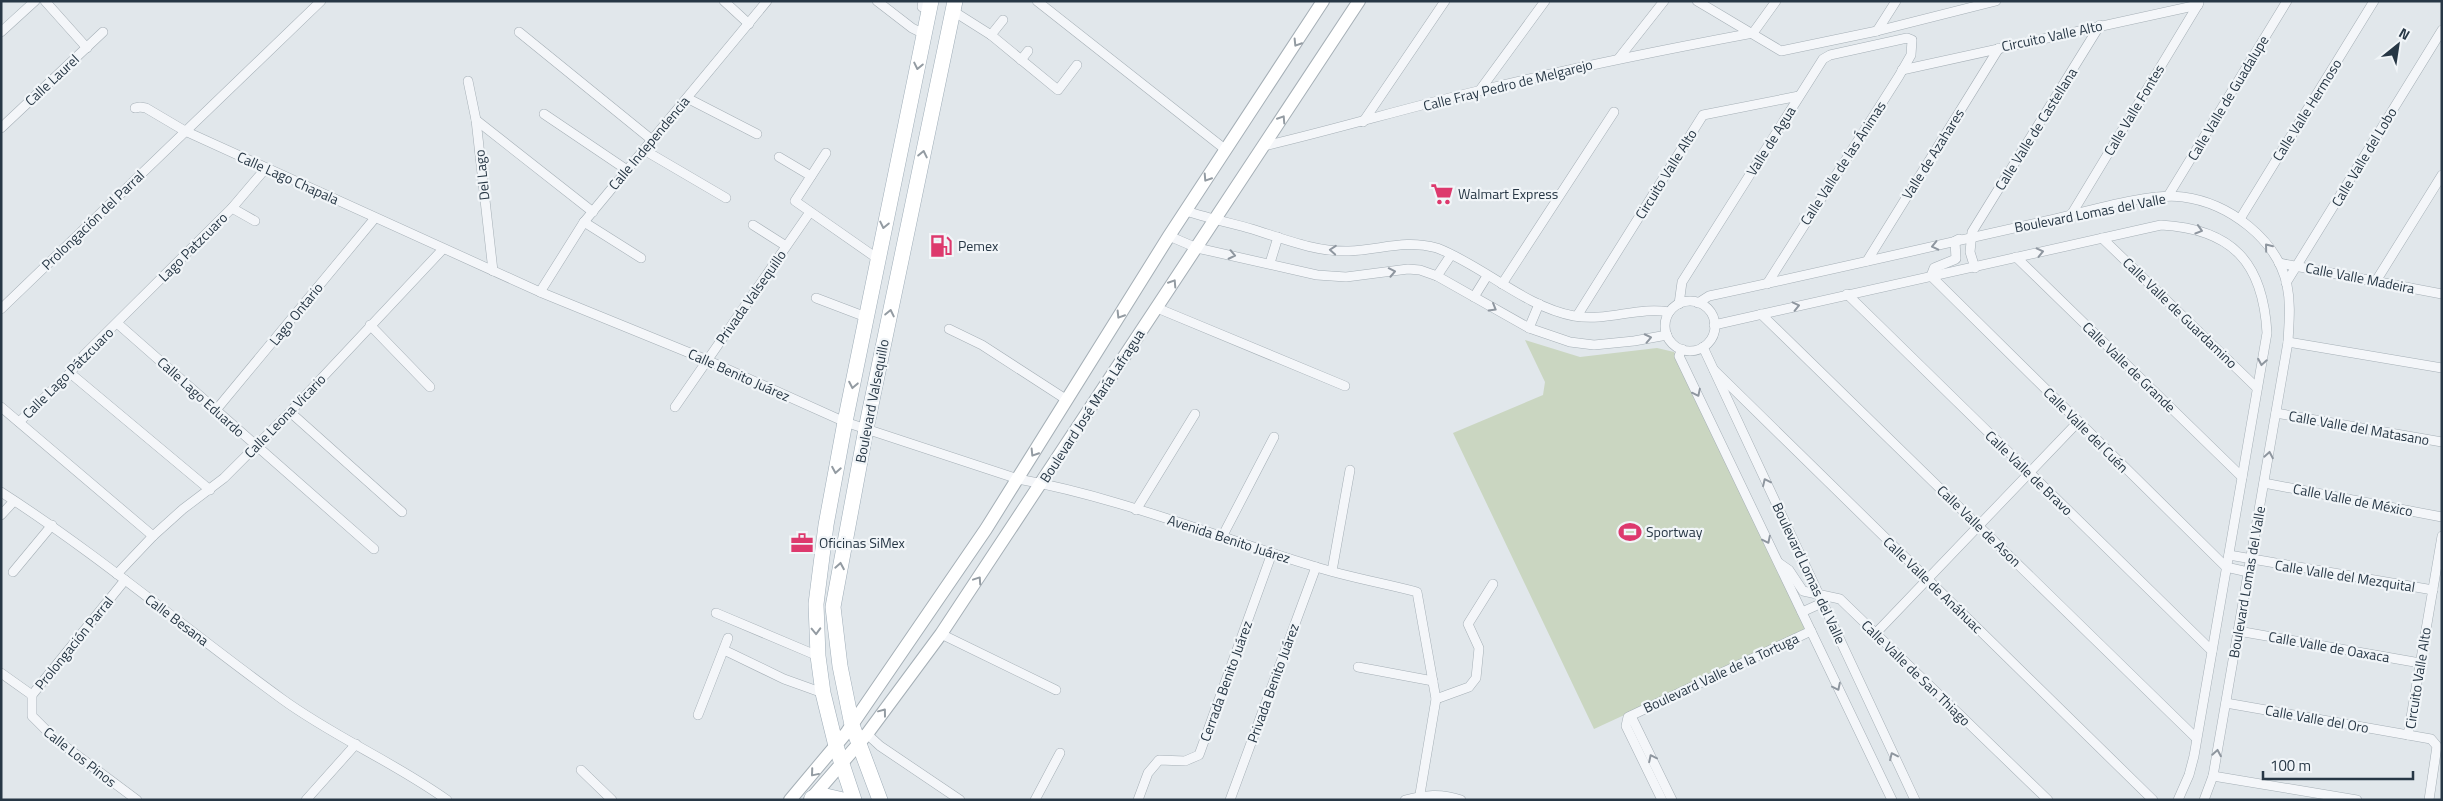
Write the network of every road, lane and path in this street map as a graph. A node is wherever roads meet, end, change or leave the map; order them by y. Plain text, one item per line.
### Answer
1 (35, 1) edge
2 (45, 1) edge
3 (321, 1) edge
4 (724, 1) edge
5 (767, 1) edge
6 (877, 1) edge
7 (1037, 1) edge
8 (1322, 1) edge
9 (1358, 1) edge
10 (1445, 1) edge
11 (1545, 1) edge
12 (1664, 1) edge
13 (1697, 1) edge
14 (1776, 1) edge
15 (1896, 1) edge
16 (1996, 1) edge
17 (2287, 1) edge
18 (2374, 1) edge
19 (925, 3) edge
20 (2199, 3) edge
21 (954, 6) edge
22 (1003, 20) dead end
23 (749, 24) junction
24 (2100, 25) junction
25 (2442, 30) edge
26 (1877, 31) junction
27 (1, 32) edge
28 (103, 32) dead end
29 (519, 32) dead end
30 (1754, 33) junction
31 (924, 34) junction
32 (991, 35) junction
33 (1912, 40) joint
34 (87, 48) junction
35 (1999, 48) junction
36 (1028, 51) dead end
37 (1619, 58) junction
38 (1021, 60) junction
39 (1077, 65) dead end
40 (1902, 70) junction
41 (468, 81) dead end
42 (1480, 90) junction
43 (1800, 96) junction
44 (687, 98) junction
45 (135, 108) dead end
46 (1614, 112) dead end
47 (544, 114) dead end
48 (476, 120) junction
49 (1363, 122) junction
50 (2, 125) edge
51 (184, 131) junction
52 (757, 134) dead end
53 (652, 140) junction
54 (1264, 146) junction
55 (644, 150) junction
56 (1226, 150) junction
57 (826, 153) dead end
58 (779, 157) dead end
59 (266, 168) junction
60 (627, 170) junction
61 (2442, 175) edge
62 (811, 176) junction
63 (2168, 196) junction
64 (726, 198) dead end
65 (232, 208) junction
66 (1186, 211) junction
67 (593, 212) junction
68 (810, 212) junction
69 (2071, 215) junction
70 (375, 218) junction
71 (2240, 219) junction
72 (1215, 220) junction
73 (255, 221) dead end
74 (584, 222) junction
75 (753, 225) dead end
76 (1971, 235) junction
77 (1169, 236) junction
78 (1278, 237) junction
79 (2102, 238) junction
80 (1955, 241) junction
81 (786, 246) junction
82 (1197, 248) junction
83 (444, 249) junction
84 (1451, 254) junction
85 (2016, 257) junction
86 (641, 258) dead end
87 (878, 259) junction
88 (1867, 260) junction
89 (1270, 263) junction
90 (2279, 263) junction
91 (2297, 266) junction
92 (1975, 268) junction
93 (493, 271) junction
94 (1437, 276) junction
95 (1487, 276) junction
96 (1931, 276) junction
97 (2376, 281) junction
98 (2286, 283) junction
99 (1502, 284) junction
100 (1767, 284) junction
101 (540, 292) junction
102 (1847, 294) junction
103 (2442, 294) edge
104 (1474, 297) junction
105 (816, 298) dead end
106 (1698, 303) junction
107 (1539, 304) junction
108 (1679, 304) junction
109 (1157, 308) junction
110 (1, 309) edge
111 (1669, 312) junction
112 (1761, 314) junction
113 (1577, 316) junction
114 (866, 317) junction
115 (117, 323) junction
116 (370, 325) junction
117 (1714, 325) junction
118 (1528, 328) junction
119 (948, 329) dead end
120 (1667, 335) junction
121 (2288, 342) junction
122 (1703, 347) junction
123 (1682, 349) junction
124 (707, 360) junction
125 (2442, 368) edge
126 (1714, 370) junction
127 (70, 373) junction
128 (1344, 386) dead end
129 (430, 387) dead end
130 (2257, 388) junction
131 (1067, 400) junction
132 (1, 407) edge
133 (675, 407) dead end
134 (216, 410) junction
135 (290, 412) junction
136 (2276, 413) junction
137 (1195, 414) dead end
138 (18, 422) junction
139 (845, 422) junction
140 (2078, 422) junction
141 (866, 429) junction
142 (1274, 437) dead end
143 (2442, 442) edge
144 (256, 446) junction
145 (1350, 470) dead end
146 (2030, 473) junction
147 (2242, 477) junction
148 (1018, 479) junction
149 (2264, 483) junction
150 (1042, 484) junction
151 (210, 490) junction
152 (1, 492) edge
153 (14, 501) junction
154 (1136, 510) junction
155 (402, 512) dead end
156 (1, 515) edge
157 (2442, 517) edge
158 (52, 525) junction
159 (1979, 526) junction
160 (153, 536) junction
161 (2442, 536) edge
162 (1222, 537) junction
163 (374, 549) dead end
164 (1272, 553) junction
165 (2228, 555) junction
166 (2250, 560) junction
167 (1778, 562) junction
168 (1316, 567) junction
169 (2226, 567) junction
170 (1332, 571) junction
171 (13, 572) dead end
172 (2248, 572) junction
173 (117, 574) junction
174 (1927, 579) junction
175 (125, 580) junction
176 (1493, 584) dead end
177 (2433, 590) junction
178 (1817, 593) junction
179 (1822, 603) junction
180 (1802, 612) junction
181 (716, 613) dead end
182 (1811, 631) junction
183 (2238, 631) junction
184 (941, 634) junction
185 (1875, 634) junction
186 (728, 638) dead end
187 (724, 650) junction
188 (2212, 651) junction
189 (818, 656) junction
190 (2420, 663) junction
191 (1358, 667) dead end
192 (1, 673) edge
193 (1433, 681) junction
194 (1056, 690) dead end
195 (824, 693) junction
196 (32, 695) junction
197 (1436, 699) junction
198 (2226, 702) junction
199 (31, 708) joint
200 (698, 715) dead end
201 (1631, 716) junction
202 (852, 725) junction
203 (2408, 735) junction
204 (2196, 738) junction
205 (862, 739) junction
206 (356, 744) junction
207 (836, 746) junction
208 (1060, 753) dead end
209 (841, 763) junction
210 (581, 770) dead end
211 (2213, 776) junction
212 (1420, 798) edge
213 (811, 799) edge
214 (137, 800) edge
215 (306, 800) edge
216 (447, 800) edge
217 (612, 800) edge
218 (790, 800) edge
219 (843, 800) edge
220 (854, 800) edge
221 (880, 800) edge
222 (960, 800) edge
223 (1035, 800) edge
224 (1138, 800) edge
225 (1230, 800) edge
226 (1405, 800) edge
227 (1460, 800) edge
228 (1662, 800) edge
229 (1672, 800) edge
230 (1892, 800) edge
231 (1915, 800) edge
232 (2048, 800) edge
233 (2153, 800) edge
234 (2178, 800) edge
235 (2204, 800) edge
236 (2357, 800) edge
237 (2429, 800) edge

1 - 27 street
2 - 34 street
3 - 51 street, Prolongación del Parral
4 - 23 street
5 - 23 street, Calle Independencia
6 - 31 street
7 - 56 street
8 -> 56 main road, Boulevard José María Lafragua
54 -> 9 main road, Boulevard José María Lafragua
10 - 49 street
11 - 42 street
12 - 37 street
13 - 30 street
14 - 30 street
15 - 26 street
16 - 26 street
17 - 63 street, Calle Valle de Guadalupe
18 - 71 street, Calle Valle Hermoso
19 - 31 main road, Boulevard Valsequillo
20 - 24 street, Circuito Valle Alto
20 - 69 street, Calle Valle Fontes
21 - 32 street
141 -> 21 main road, Boulevard Valsequillo
22 - 32 street
23 - 44 street, Calle Independencia
24 - 35 street, Circuito Valle Alto
24 - 76 street, Calle Valle de Castellana
25 - 91 street, Calle Valle del Lobo
26 - 30 street
28 - 34 street, Calle Laurel
29 - 53 street
30 - 37 street, Calle Fray Pedro de Melgarejo
31 -> 87 main road, Boulevard Valsequillo
32 - 38 street
33 - 40 street, Calle Valle de las Ánimas
33 - 43 street, Valle de Agua
34 - 50 street, Calle Laurel
35 - 40 street, Circuito Valle Alto
35 - 88 street, Valle de Azahares
36 - 38 street
37 - 42 street, Calle Fray Pedro de Melgarejo
38 - 39 street
40 - 100 street, Calle Valle de las Ánimas
41 - 48 street, Del Lago
42 - 49 street, Calle Fray Pedro de Melgarejo
43 - 108 street, Valle de Agua
43 - 113 street, Circuito Valle Alto
44 - 52 street
44 - 53 street, Calle Independencia
45 - 51 street, Calle Lago Chapala
46 - 99 street
47 - 60 street
48 - 67 street
48 - 93 street, Del Lago
49 - 54 street, Calle Fray Pedro de Melgarejo
51 - 59 street, Calle Lago Chapala
51 - 110 street, Prolongación del Parral
53 - 55 street, Calle Independencia
54 - 72 main road, Boulevard José María Lafragua
55 - 60 street, Calle Independencia
55 - 64 street
56 -> 66 main road, Boulevard José María Lafragua
57 - 62 street
58 - 62 street
59 - 65 street, Lago Patzcuaro
59 - 70 street, Calle Lago Chapala
60 - 67 street, Calle Independencia
61 - 97 street
62 - 68 street
63 - 69 street, Boulevard Lomas del Valle
63 - 71 street, Boulevard Lomas del Valle
65 - 73 street
65 - 115 street, Lago Patzcuaro
66 - 72 street
66 - 77 main road, Boulevard José María Lafragua
67 - 74 street, Calle Independencia
68 - 81 street, Privada Valsequillo
68 - 87 street
69 - 76 street, Boulevard Lomas del Valle
70 - 83 street, Calle Lago Chapala
70 - 134 street, Lago Ontario
90 -> 71 street, Boulevard Lomas del Valle
72 - 78 street
72 - 82 main road, Boulevard José María Lafragua
74 - 86 street
74 - 101 street, Calle Independencia
75 - 81 street
76 - 80 street, Boulevard Lomas del Valle
76 - 92 street
77 - 82 street
77 -> 131 main road, Boulevard José María Lafragua
84 -> 78 street
78 - 89 street
85 -> 79 street, Boulevard Lomas del Valle
79 - 130 street, Calle Valle de Guardamino
79 -> 130 street, Boulevard Lomas del Valle
80 -> 88 street
80 - 96 street
81 - 124 street, Privada Valsequillo
82 -> 89 street
109 -> 82 main road, Boulevard José María Lafragua
83 - 93 street, Calle Benito Juárez
83 - 116 street, Calle Leona Vicario
84 - 94 street
84 - 95 street
85 - 92 street, Boulevard Lomas del Valle
85 - 147 street, Calle Valle de Grande
87 - 114 main road, Boulevard Valsequillo
88 - 100 street
89 -> 94 street
90 - 91 street, Calle Valle Madeira
90 - 98 street, Boulevard Lomas del Valle
91 - 97 street, Calle Valle Madeira
91 - 98 street, Calle Valle del Lobo
92 - 96 street, Boulevard Lomas del Valle
93 - 101 street, Calle Benito Juárez
94 - 104 street
95 - 99 street
95 - 104 street
96 - 102 street, Boulevard Lomas del Valle
96 - 140 street, Calle Valle del Cuén
97 - 103 street, Calle Valle Madeira
98 - 121 street, Boulevard Lomas del Valle
99 - 107 street
100 - 106 street
101 - 124 street, Calle Benito Juárez
112 -> 102 street, Boulevard Lomas del Valle
102 - 146 street, Calle Valle de Bravo
104 -> 118 street
105 - 114 street
106 - 108 street
106 - 117 street
107 - 113 street
107 - 118 street
108 - 111 street
109 - 128 street
109 - 150 main road, Boulevard José María Lafragua
111 - 113 street
111 - 120 street
112 - 117 street, Boulevard Lomas del Valle
112 - 159 street, Calle Valle de Ason
114 -> 139 main road, Boulevard Valsequillo
115 - 127 street, Calle Lago Pátzcuaro
115 - 134 street, Calle Lago Eduardo
116 - 129 street
116 - 135 street, Calle Leona Vicario
117 - 122 street
118 -> 120 street
119 - 131 street
120 - 123 street
121 - 125 street
121 - 136 street, Boulevard Lomas del Valle
122 - 123 street
122 - 126 street, Boulevard Lomas del Valle
123 -> 167 street, Boulevard Lomas del Valle
124 - 133 street, Privada Valsequillo
124 - 139 street, Calle Benito Juárez
126 - 174 street, Calle Valle de Anáhuac
178 -> 126 street, Boulevard Lomas del Valle
127 - 138 street, Calle Lago Pátzcuaro
127 - 151 street
130 - 147 street, Boulevard Lomas del Valle
131 -> 148 main road, Boulevard José María Lafragua
132 - 138 street
134 - 144 street, Calle Lago Eduardo
135 - 144 street, Calle Leona Vicario
135 - 155 street
136 - 143 street, Calle Valle del Matasano
149 -> 136 street, Boulevard Lomas del Valle
137 - 154 street
138 - 160 street
139 - 141 street, Calle Benito Juárez
139 -> 189 main road, Boulevard Valsequillo
140 - 146 street
140 - 169 street, Calle Valle del Cuén
141 - 148 street, Calle Benito Juárez
202 -> 141 main road, Boulevard Valsequillo
142 - 162 street
144 - 151 street, Calle Leona Vicario
144 - 163 street, Calle Lago Eduardo
145 - 170 street
146 - 159 street
146 - 188 street, Calle Valle de Bravo
147 - 165 street, Boulevard Lomas del Valle
148 - 150 street, Calle Benito Juárez
148 - 202 main road, Boulevard José María Lafragua
149 - 157 street, Calle Valle de México
149 - 166 street, Boulevard Lomas del Valle
150 - 154 street, Avenida Benito Juárez
184 -> 150 main road, Boulevard José María Lafragua
151 - 160 street, Calle Leona Vicario
152 - 153 street, Calle Besana
153 - 156 street
153 - 158 street, Calle Besana
154 - 162 street, Avenida Benito Juárez
158 - 171 street
158 - 173 street, Calle Besana
159 - 174 street
159 - 204 street, Calle Valle de Ason
160 - 173 street, Calle Leona Vicario
161 - 177 street, Circuito Valle Alto
162 - 164 street, Avenida Benito Juárez
164 - 168 street, Avenida Benito Juárez
164 - 224 street, Cerrada Benito Juárez
165 - 166 street, Calle Valle del Mezquital
165 - 169 street, Boulevard Lomas del Valle
166 - 172 street, Boulevard Lomas del Valle
166 - 177 street, Calle Valle del Mezquital
167 - 178 street, Calle Valle de San Thiago
167 - 180 street, Boulevard Lomas del Valle
168 - 170 street, Avenida Benito Juárez
168 - 225 street, Privada Benito Juárez
169 - 172 street
169 - 188 street, Boulevard Lomas del Valle
170 - 193 street, Avenida Benito Juárez
172 - 183 street, Boulevard Lomas del Valle
173 - 175 street, Calle Besana
174 - 185 street
174 - 233 street, Calle Valle de Anáhuac
175 - 196 street, Prolongación Parral
175 - 206 street, Calle Besana
176 - 197 street
177 - 190 street, Circuito Valle Alto
178 - 179 street, Boulevard Lomas del Valle
178 - 185 street, Calle Valle de San Thiago
179 - 180 street
231 -> 179 street, Boulevard Lomas del Valle
180 - 182 street, Boulevard Lomas del Valle
181 - 189 street
182 - 201 street, Boulevard Valle de la Tortuga
182 -> 230 street, Boulevard Lomas del Valle
183 - 190 street, Calle Valle de Oaxaca
183 - 198 street, Boulevard Lomas del Valle
184 - 194 street
205 -> 184 main road, Boulevard José María Lafragua
185 - 232 street, Calle Valle de San Thiago
186 - 187 street
187 - 195 street
187 - 200 street
188 - 204 street, Boulevard Lomas del Valle
189 - 195 main road, Boulevard Valsequillo
190 - 203 street, Circuito Valle Alto
191 - 193 street
192 - 196 street
193 - 197 street
195 - 207 main road, Boulevard Valsequillo
196 - 199 street, Prolongación Parral
197 - 212 street
198 - 203 street, Calle Valle del Oro
211 -> 198 street, Boulevard Lomas del Valle
199 - 214 street, Calle Los Pinos
201 - 228 street, Boulevard Valle de la Tortuga
229 -> 201 street, Boulevard Valle de la Tortuga
202 - 205 main road, Boulevard Valsequillo
202 - 207 main road, Boulevard José María Lafragua
203 - 237 street, Circuito Valle Alto
204 - 234 street, Boulevard Lomas del Valle
205 - 209 main road, Boulevard José María Lafragua
205 - 221 main road, Boulevard Valsequillo
205 - 222 street
206 - 215 street
206 - 216 street, Calle Besana
207 - 209 main road, Boulevard Valsequillo
207 -> 218 main road, Boulevard José María Lafragua
208 - 223 street
209 - 213 main road, Boulevard José María Lafragua
209 - 220 main road, Boulevard Valsequillo
210 - 217 street
211 - 235 street, Boulevard Lomas del Valle
211 - 236 street
212 - 226 street
212 - 227 street
213 - 219 main road

